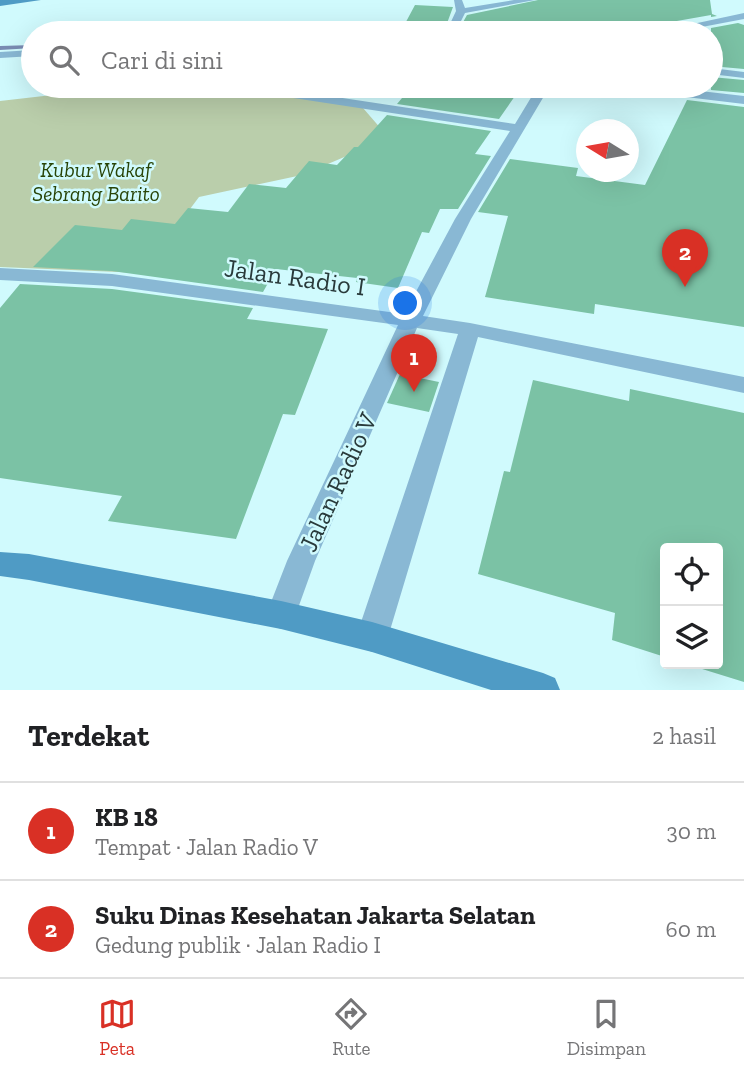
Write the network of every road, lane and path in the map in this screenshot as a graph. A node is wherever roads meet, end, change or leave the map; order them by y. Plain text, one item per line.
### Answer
1 (37, 0) edge
2 (531, 0) edge
3 (0, 3) edge
4 (460, 5) edge
5 (744, 16) edge
6 (717, 21) edge
7 (723, 26) edge
8 (744, 28) edge
9 (21, 54) edge
10 (0, 55) edge
11 (723, 72) edge
12 (744, 75) edge
13 (723, 97) edge
14 (320, 98) edge
15 (536, 98) edge
16 (744, 100) edge
17 (517, 128) junction
18 (0, 274) edge
19 (410, 323) junction
20 (470, 329) junction
21 (744, 385) edge
22 (0, 564) edge
23 (281, 615) junction
24 (372, 638) junction
25 (542, 690) edge

1 - 3 main road
2 - 4 street
5 - 6 street
7 - 8 street
9 - 10 street
11 - 12 street
13 - 16 street
14 - 17 street
15 - 17 street, Jalan Radio V
17 - 19 street, Jalan Radio V
18 - 19 street, Jalan Radio I
19 - 20 street, Jalan Radio I
19 - 23 street, Jalan Radio V
20 - 21 street, Jalan Radio I
20 - 24 street
22 - 23 main road
23 - 24 main road
24 - 25 main road

